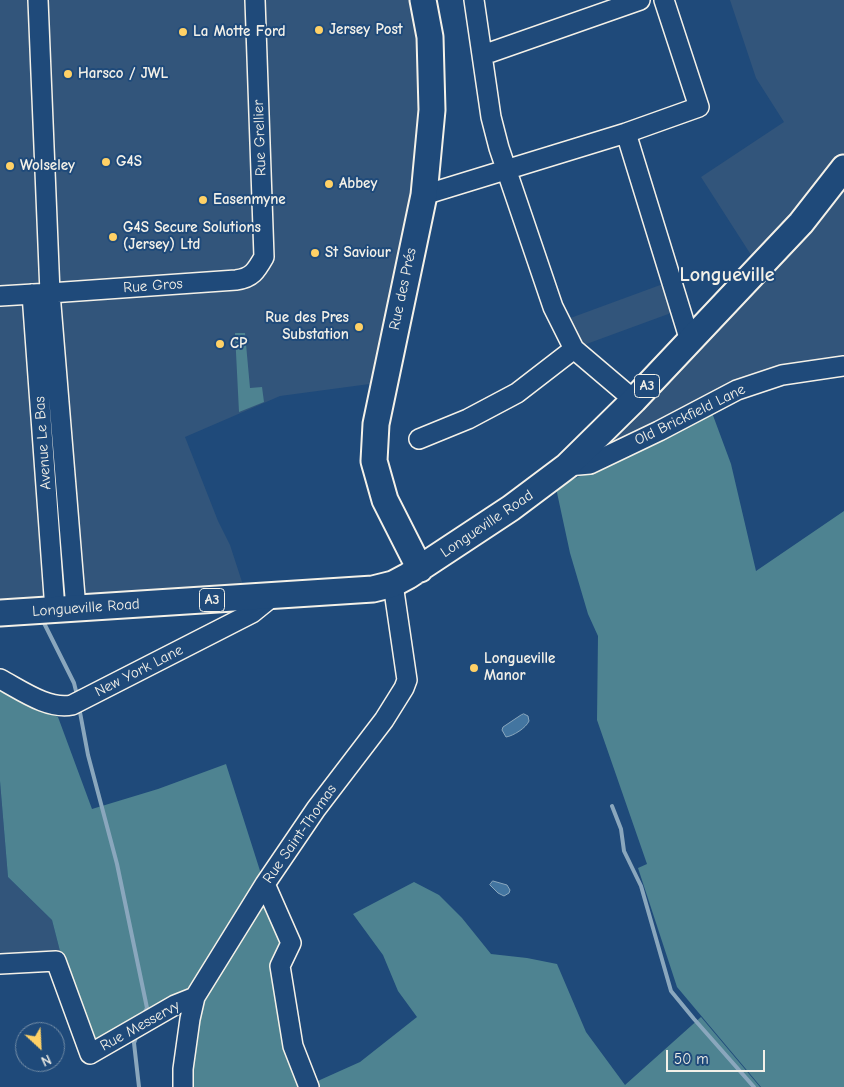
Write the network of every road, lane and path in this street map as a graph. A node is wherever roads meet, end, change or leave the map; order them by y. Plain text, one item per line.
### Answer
1 (38, 0) edge
2 (255, 0) edge
3 (423, 0) edge
4 (474, 0) edge
5 (640, 0) edge
6 (664, 0) edge
7 (483, 55) junction
8 (626, 133) junction
9 (844, 168) edge
10 (507, 171) junction
11 (424, 196) junction
12 (255, 273) joint
13 (41, 293) junction
14 (0, 296) edge
15 (690, 341) junction
16 (574, 349) junction
17 (844, 366) edge
18 (634, 400) junction
19 (419, 439) dead end
20 (568, 466) junction
21 (420, 569) junction
22 (393, 584) junction
23 (273, 596) junction
24 (66, 609) junction
25 (0, 613) edge
26 (0, 679) edge
27 (264, 884) junction
28 (0, 964) edge
29 (195, 997) junction
30 (184, 1087) edge
31 (309, 1087) edge

1 - 13 street, Avenue Le Bas
2 - 12 street, Rue Grellier
3 - 11 main road, Rue des Prés
4 - 7 street
5 - 7 street
6 - 8 street
7 - 10 street
8 - 10 street
8 - 15 street
9 - 15 main road, Longueville Road / A3
10 - 11 street
10 - 16 street
11 - 21 main road, Rue des Prés
12 - 13 street, Rue Gros
13 - 14 street, Rue Gros
13 - 24 street, Avenue Le Bas
15 - 18 main road, Longueville Road / A3
16 - 18 street
16 - 19 street
17 - 20 street, Old Brickfield Lane
18 - 20 main road, Longueville Road / A3
20 - 21 main road, Longueville Road / A3
21 - 22 main road, Longueville Road / A3
22 - 23 main road, Longueville Road / A3
22 - 27 street, Rue Saint-Thomas
23 - 24 main road, Longueville Road / A3
23 - 26 street, New York Lane
24 - 25 main road, Longueville Road / A3
27 - 29 street, Rue Saint-Thomas
27 - 31 street
28 - 29 street, Rue Messervy
29 - 30 street, Rue Saint-Thomas

